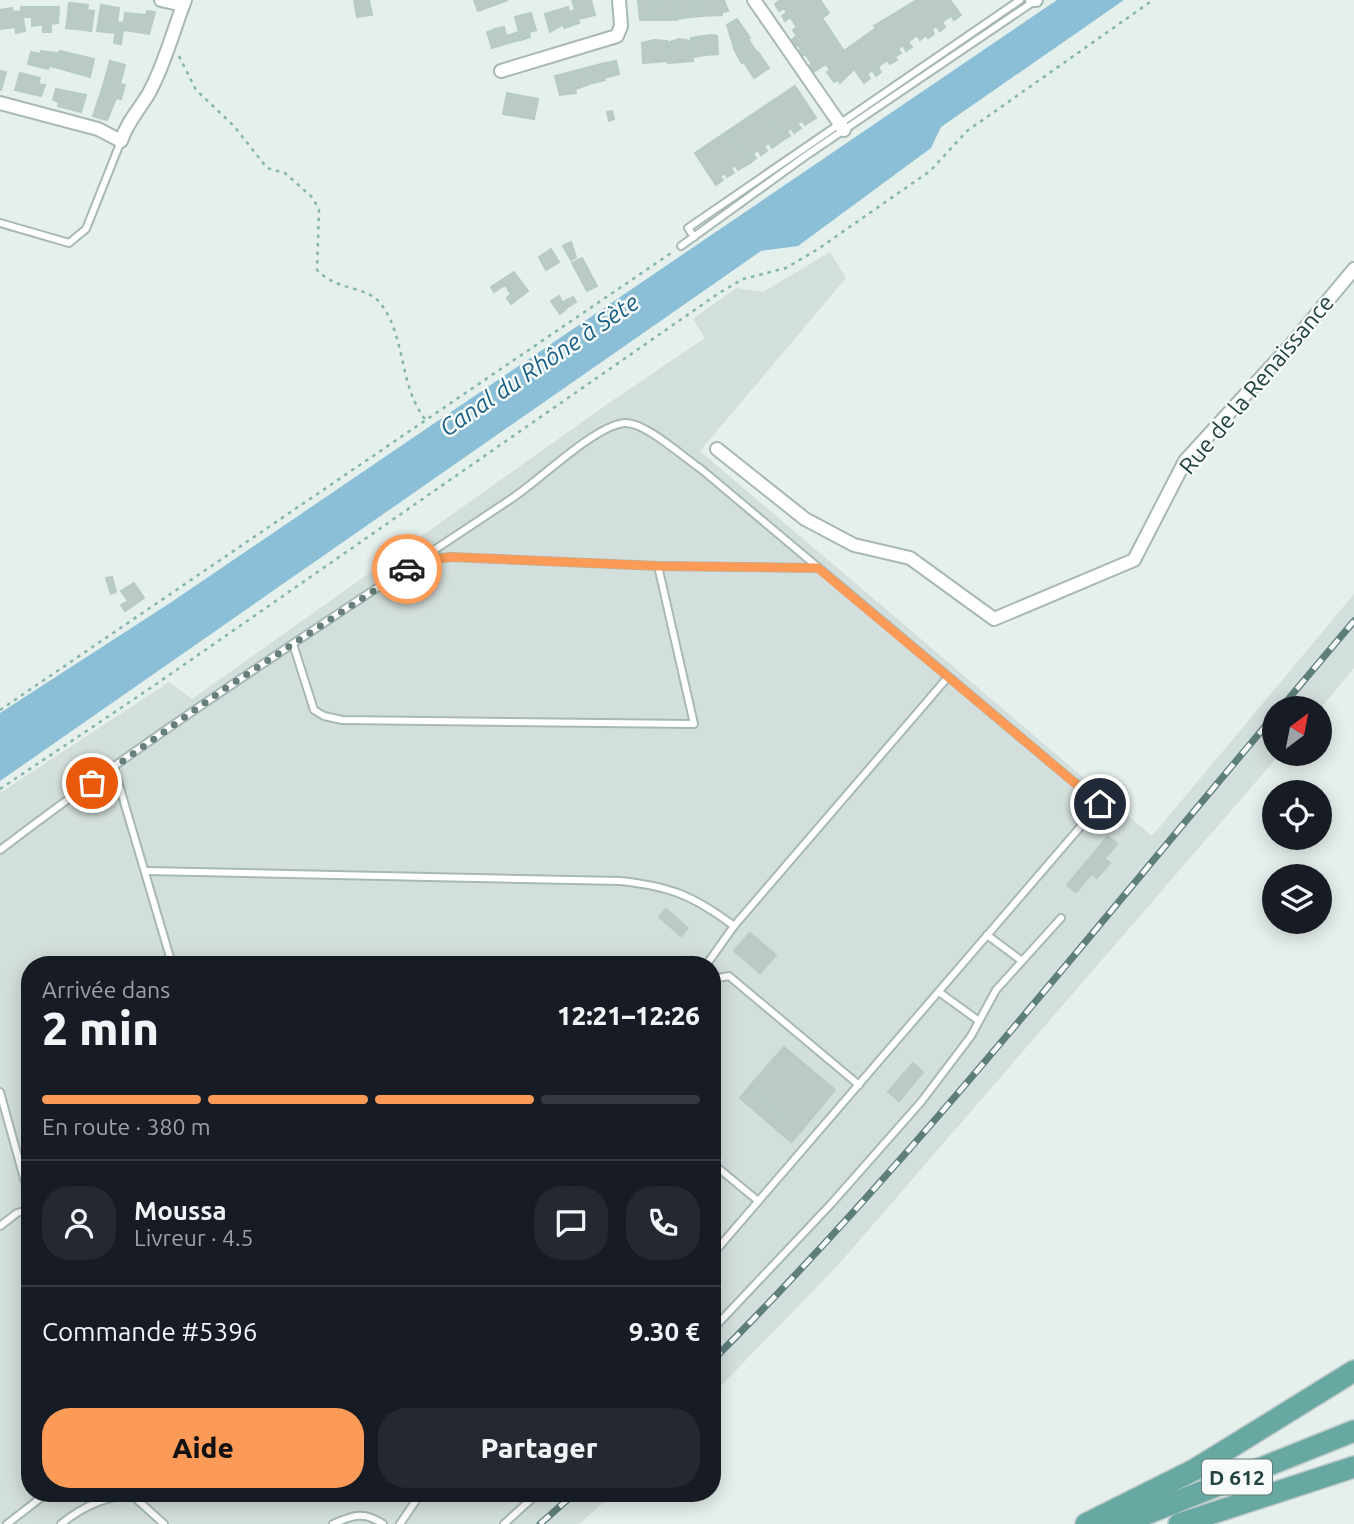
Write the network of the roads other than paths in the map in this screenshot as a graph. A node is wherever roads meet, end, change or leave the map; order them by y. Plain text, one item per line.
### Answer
1 (161, 0) edge
2 (619, 0) edge
3 (754, 0) edge
4 (1020, 0) edge
5 (1034, 1) edge
6 (184, 2) edge
7 (501, 71) dead end
8 (0, 103) edge
9 (842, 126) junction
10 (121, 141) junction
11 (0, 223) edge
12 (681, 246) road end
13 (1354, 269) edge
14 (717, 449) dead end
15 (419, 561) junction
16 (658, 566) junction
17 (818, 568) junction
18 (293, 644) junction
19 (948, 677) junction
20 (114, 768) junction
21 (0, 850) edge
22 (146, 871) junction
23 (1061, 918) dead end
24 (734, 926) junction
25 (987, 935) junction
26 (170, 956) edge
27 (713, 956) edge
28 (1022, 961) junction
29 (721, 977) edge
30 (939, 992) junction
31 (979, 1021) junction
32 (859, 1085) junction
33 (0, 1092) edge
34 (21, 1163) edge
35 (721, 1170) edge
36 (757, 1200) junction
37 (21, 1212) edge
38 (0, 1226) edge
39 (721, 1244) edge
40 (721, 1320) edge
41 (1354, 1371) edge
42 (1354, 1432) edge
43 (1354, 1467) edge
44 (35, 1502) edge
45 (99, 1502) edge
46 (141, 1502) edge
47 (415, 1502) edge
48 (528, 1502) edge
49 (7, 1524) edge
50 (61, 1524) edge
51 (164, 1524) edge
52 (333, 1524) edge
53 (383, 1524) edge
54 (400, 1524) edge
55 (504, 1524) edge
56 (1086, 1524) edge
57 (1121, 1524) edge
58 (1179, 1524) edge

1 - 6 street
2 - 7 street
3 - 9 street
4 - 9 lane
5 - 9 lane
6 - 10 street
8 - 10 street
9 - 12 lane
10 - 11 lane
13 - 14 street, Rue de la Renaissance
15 - 16 lane
15 - 17 lane
15 - 18 lane
16 - 17 lane
16 - 18 lane
17 - 19 lane
18 - 20 lane
19 - 24 lane
19 - 25 lane
20 - 21 lane
20 - 22 lane
22 - 24 lane
22 - 26 lane
23 - 28 lane
24 - 27 lane
25 - 28 lane
25 - 30 lane
28 - 31 lane
29 - 32 lane
30 - 31 lane
30 - 32 lane
31 - 40 lane
32 - 36 lane
33 - 34 lane
35 - 36 lane
36 - 39 lane
37 - 38 lane
41 - 56 main road
42 - 57 main road, D 612
43 - 58 main road
44 - 49 lane
45 - 50 lane
46 - 51 lane
47 - 54 lane
48 - 55 lane
52 - 53 lane

